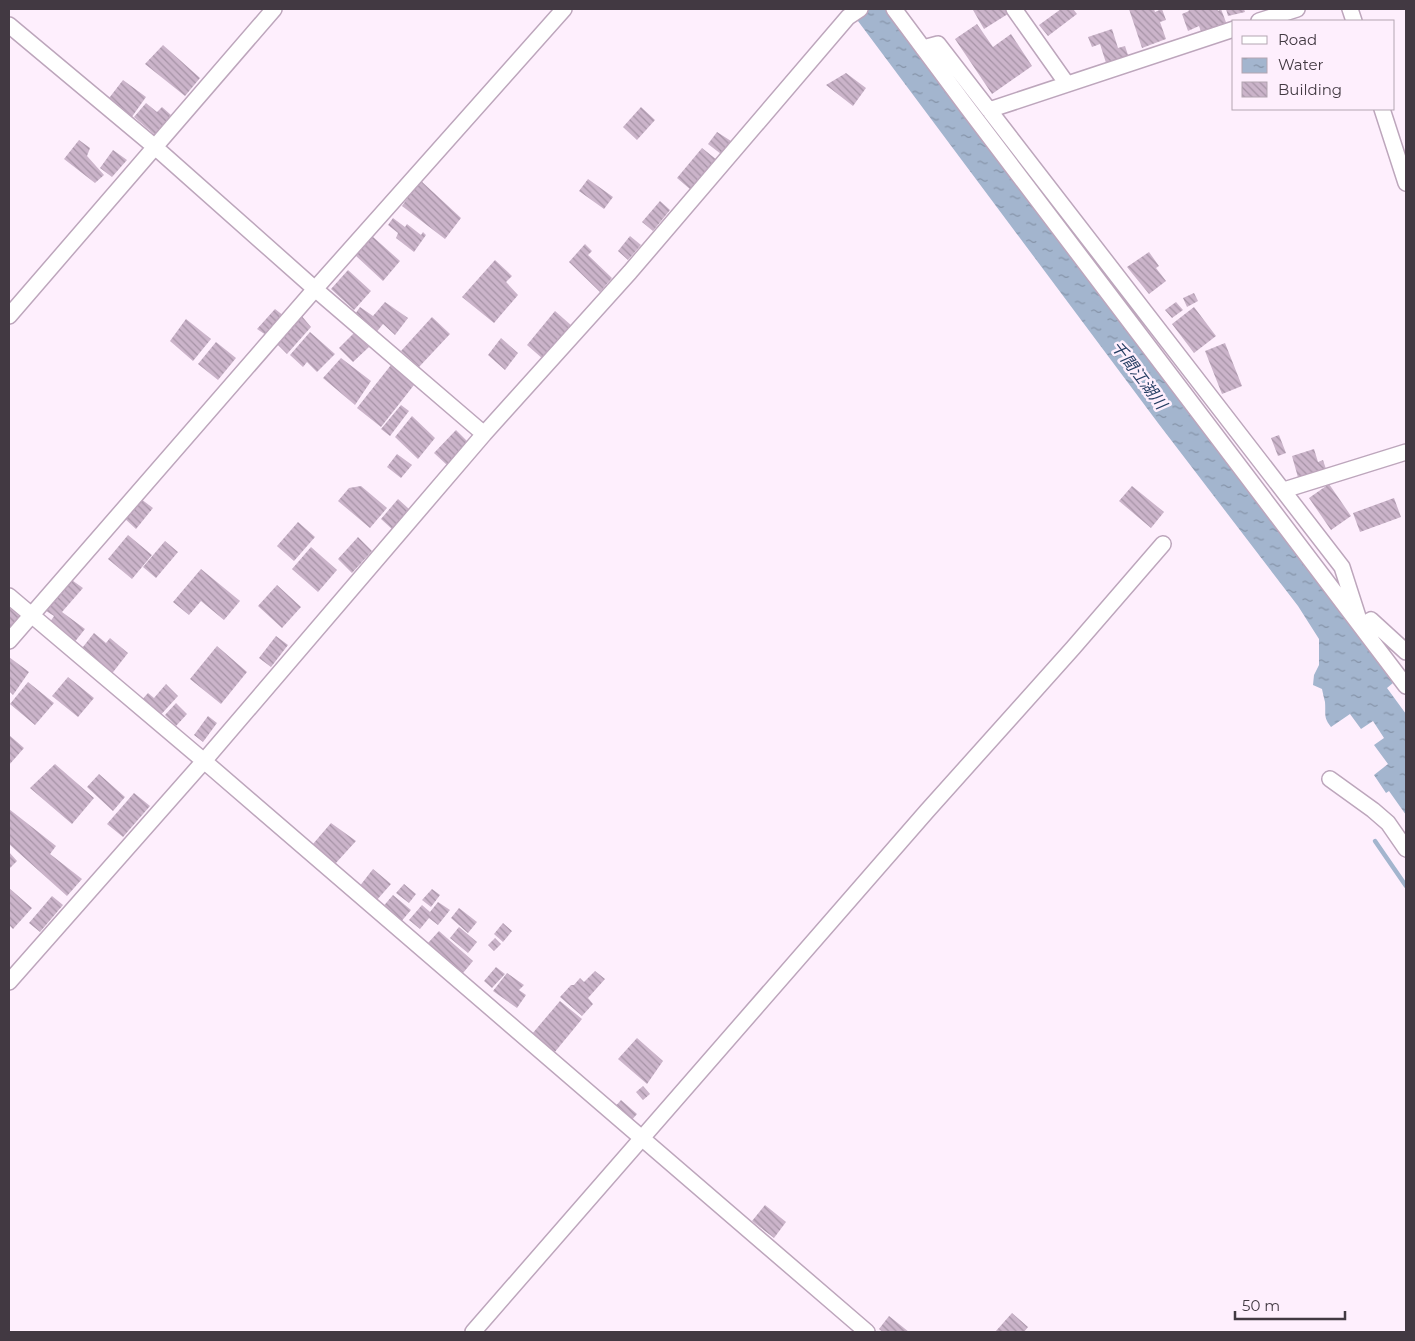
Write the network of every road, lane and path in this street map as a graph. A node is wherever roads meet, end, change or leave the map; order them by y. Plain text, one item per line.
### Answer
1 (274, 9) edge
2 (564, 9) edge
3 (894, 9) edge
4 (1014, 9) edge
5 (1297, 9) edge
6 (854, 13) edge
7 (1262, 20) edge
8 (9, 25) edge
9 (1232, 31) edge
10 (923, 48) junction
11 (1067, 84) junction
12 (989, 110) junction
13 (1382, 110) edge
14 (155, 147) junction
15 (1406, 183) edge
16 (315, 289) junction
17 (9, 316) edge
18 (484, 434) junction
19 (1406, 452) edge
20 (1284, 490) junction
21 (1163, 544) dead end
22 (9, 596) edge
23 (32, 615) junction
24 (1361, 626) junction
25 (9, 641) edge
26 (1406, 652) edge
27 (1406, 686) edge
28 (204, 761) junction
29 (1330, 779) dead end
30 (1406, 849) edge
31 (9, 982) edge
32 (642, 1138) junction
33 (473, 1332) edge
34 (866, 1332) edge

1 - 14 street
2 - 16 street
3 - 10 street
4 - 11 street
5 - 7 street
6 - 18 street
8 - 14 street
9 - 11 street
10 - 12 street
10 - 24 street
11 - 12 street
12 - 20 street
13 - 15 street
14 - 16 street
14 - 17 street
16 - 18 street
16 - 23 street
18 - 28 street
19 - 20 street
20 - 24 street
21 - 32 street
22 - 23 street
23 - 25 street
23 - 28 street
24 - 26 street
24 - 27 street
28 - 31 street
28 - 32 street
29 - 30 street
32 - 33 street
32 - 34 street

